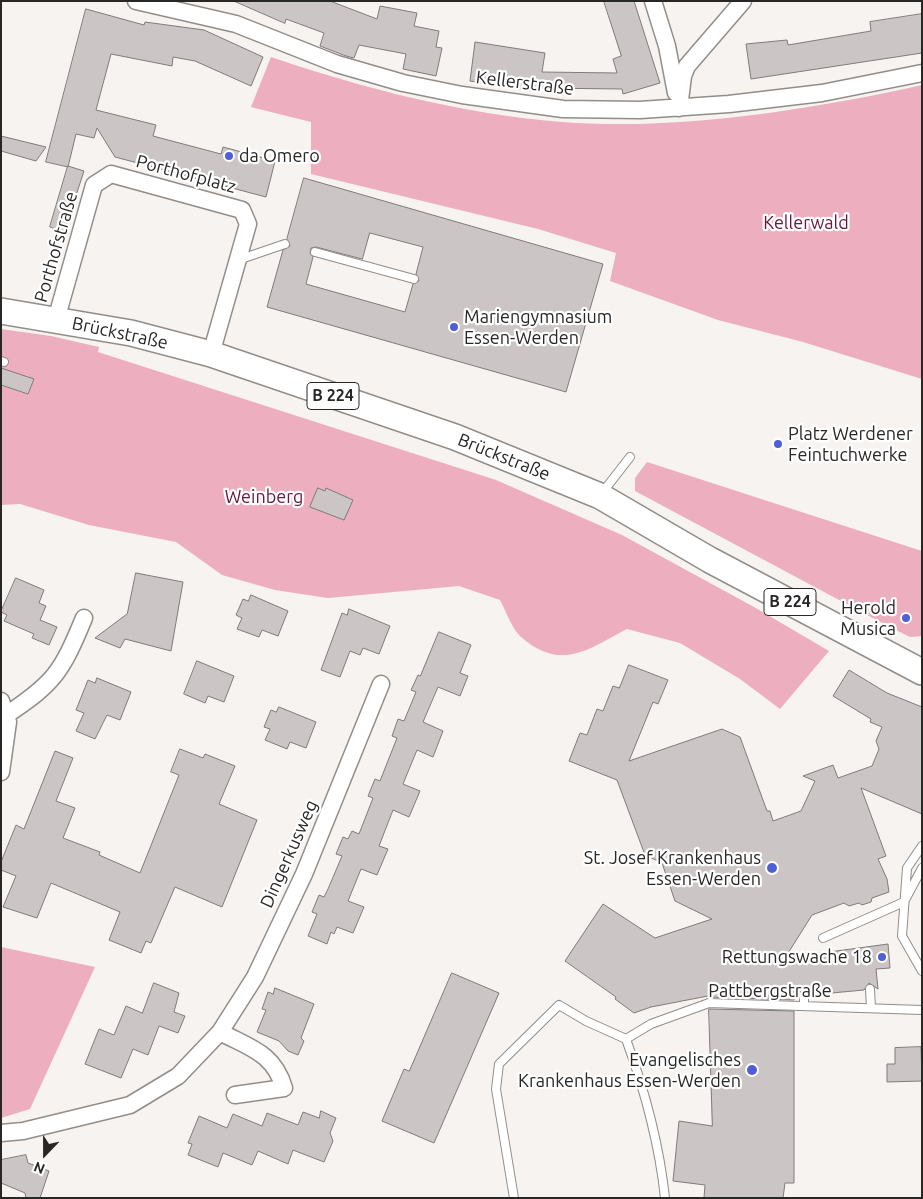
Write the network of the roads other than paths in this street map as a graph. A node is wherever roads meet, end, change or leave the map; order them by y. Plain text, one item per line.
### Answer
1 (136, 1) edge
2 (653, 1) edge
3 (743, 1) edge
4 (922, 73) edge
5 (679, 108) junction
6 (94, 185) joint
7 (285, 244) dead end
8 (315, 252) dead end
9 (238, 260) junction
10 (414, 280) dead end
11 (1, 310) edge
12 (56, 320) junction
13 (210, 354) junction
14 (630, 457) dead end
15 (600, 496) junction
16 (84, 618) dead end
17 (922, 672) edge
18 (381, 684) dead end
19 (4, 708) edge
20 (1, 772) edge
21 (922, 846) edge
22 (922, 868) edge
23 (904, 902) junction
24 (823, 938) dead end
25 (922, 971) edge
26 (870, 990) dead end
27 (804, 995) dead end
28 (804, 1006) junction
29 (871, 1008) junction
30 (922, 1010) edge
31 (220, 1032) junction
32 (626, 1039) junction
33 (235, 1095) dead end
34 (1, 1133) edge
35 (514, 1198) edge
36 (666, 1198) edge

1 - 5 street, Kellerstraße
2 - 5 street
3 - 5 street
4 - 5 street, Kellerstraße
6 - 9 street, Porthofplatz
6 - 12 street, Porthofstraße
7 - 9 lane
8 - 10 lane
9 - 13 street, Porthofplatz
11 - 12 main road, B 224
12 - 13 main road, Brückstraße / B 224
13 - 15 main road, Brückstraße / B 224
14 - 15 lane
15 - 17 main road, Brückstraße / B 224
16 - 19 street
18 - 31 street, Dingerkusweg
19 - 20 street
21 - 23 lane
22 - 23 lane
23 - 24 lane
23 - 25 lane
26 - 29 lane
27 - 28 lane
28 - 29 lane, Pattbergstraße
28 - 32 lane, Pattbergstraße
29 - 30 lane, Pattbergstraße
31 - 33 street
31 - 34 street, Dingerkusweg
32 - 35 lane
32 - 36 lane

